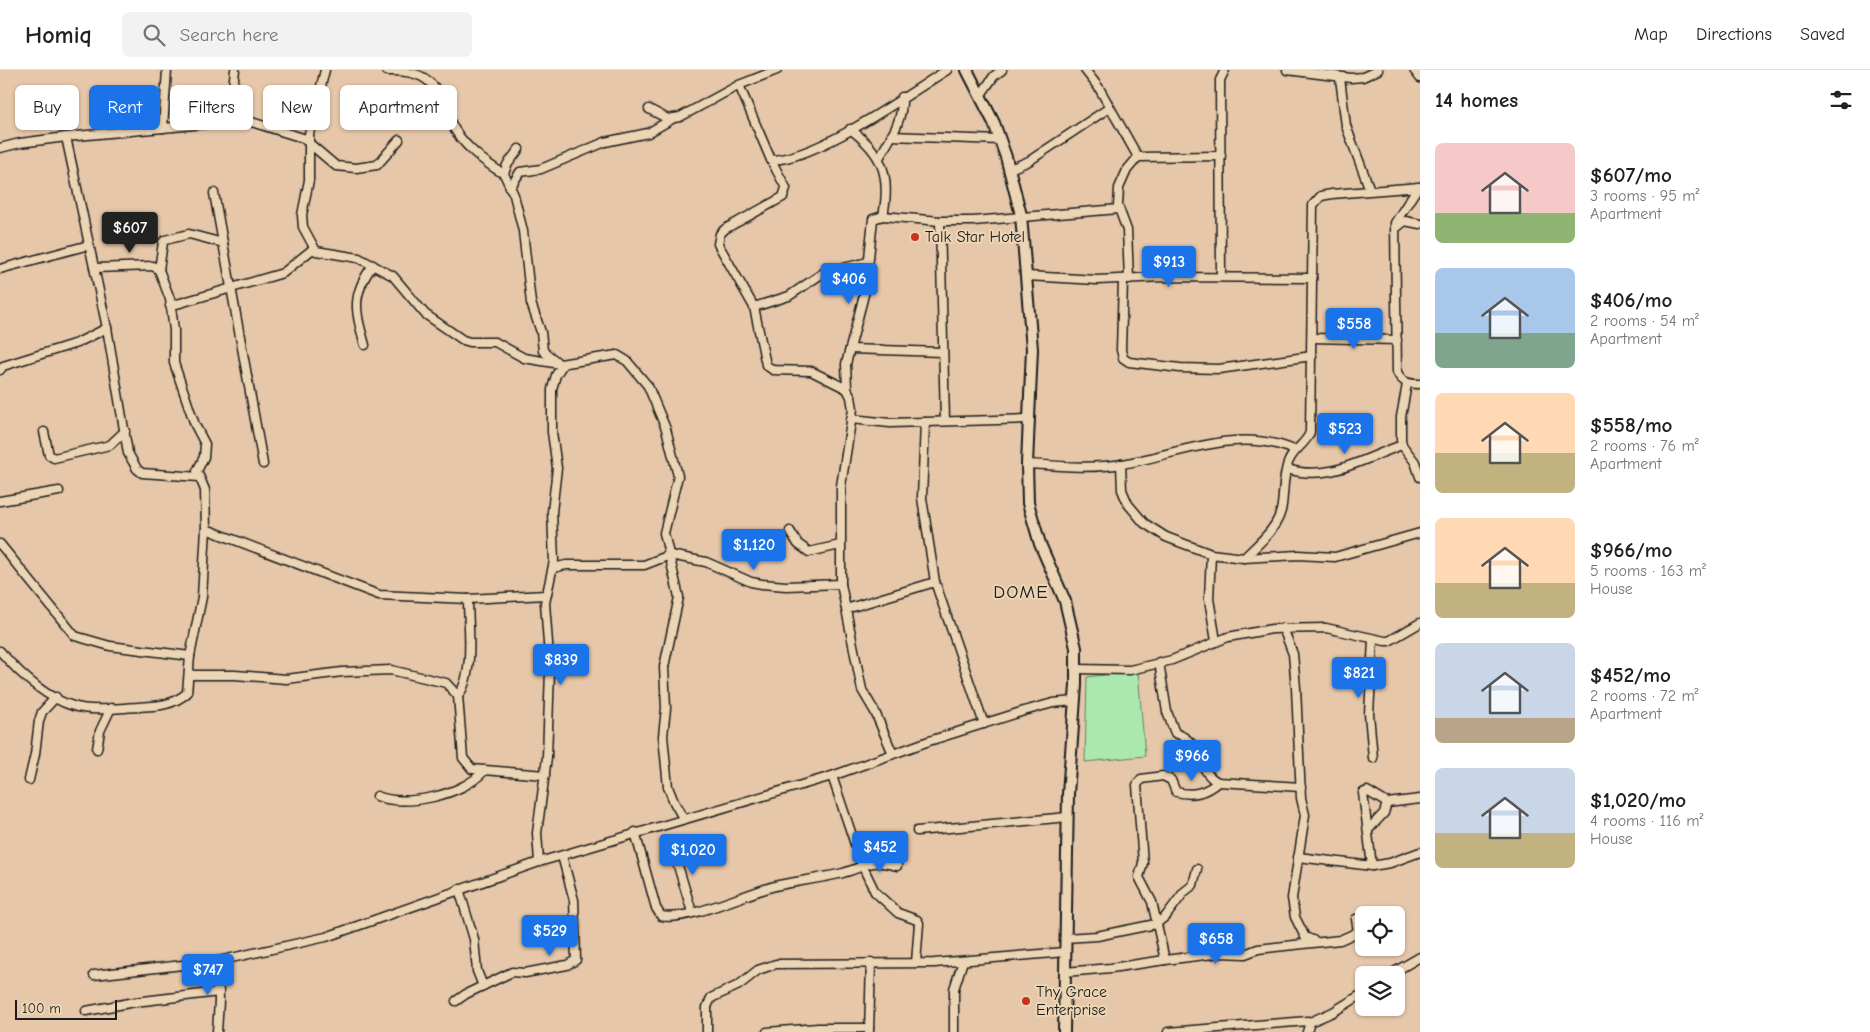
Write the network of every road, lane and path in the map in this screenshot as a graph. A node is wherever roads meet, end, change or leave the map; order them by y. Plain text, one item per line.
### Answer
1 (167, 70) edge
2 (235, 70) edge
3 (325, 70) edge
4 (776, 70) edge
5 (947, 70) edge
6 (967, 70) edge
7 (1002, 70) edge
8 (1085, 70) edge
9 (1226, 70) edge
10 (1287, 70) edge
11 (1378, 70) edge
12 (1414, 70) edge
13 (387, 71) edge
14 (755, 74) edge
15 (1340, 78) junction
16 (1420, 78) edge
17 (233, 85) edge
18 (739, 85) junction
19 (980, 96) junction
20 (902, 97) junction
21 (1109, 108) junction
22 (649, 109) dead end
23 (672, 119) junction
24 (253, 122) edge
25 (170, 127) edge
26 (164, 128) junction
27 (850, 129) junction
28 (891, 136) junction
29 (66, 137) junction
30 (399, 140) dead end
31 (1000, 140) junction
32 (310, 143) junction
33 (0, 148) edge
34 (519, 149) dead end
35 (1221, 156) junction
36 (1138, 157) junction
37 (879, 158) junction
38 (772, 160) junction
39 (1010, 169) junction
40 (504, 174) junction
41 (1419, 187) edge
42 (510, 188) junction
43 (1370, 190) junction
44 (214, 193) dead end
45 (1119, 209) junction
46 (1021, 215) junction
47 (883, 216) junction
48 (940, 221) junction
49 (1420, 224) edge
50 (1396, 228) junction
51 (223, 243) junction
52 (89, 245) junction
53 (314, 248) junction
54 (868, 262) junction
55 (373, 264) junction
56 (95, 268) junction
57 (0, 269) edge
58 (159, 270) junction
59 (1026, 276) junction
60 (1221, 277) junction
61 (1312, 278) junction
62 (1126, 280) junction
63 (232, 290) junction
64 (170, 306) junction
65 (754, 307) junction
66 (107, 328) junction
67 (1312, 338) junction
68 (1397, 340) junction
69 (365, 345) dead end
70 (850, 349) junction
71 (942, 352) junction
72 (1312, 356) junction
73 (561, 364) junction
74 (1, 367) edge
75 (1407, 384) junction
76 (1420, 384) edge
77 (847, 389) junction
78 (851, 419) junction
79 (1029, 419) junction
80 (945, 421) junction
81 (925, 422) junction
82 (124, 431) junction
83 (44, 432) dead end
84 (1402, 445) junction
85 (1294, 450) junction
86 (263, 464) dead end
87 (1027, 464) junction
88 (1121, 464) junction
89 (1287, 469) junction
90 (199, 477) junction
91 (1420, 477) edge
92 (59, 491) dead end
93 (0, 501) edge
94 (206, 529) junction
95 (790, 531) dead end
96 (1420, 533) edge
97 (0, 544) edge
98 (840, 545) junction
99 (1211, 554) junction
100 (670, 555) junction
101 (1244, 558) junction
102 (552, 568) junction
103 (935, 582) junction
104 (841, 584) junction
105 (546, 595) junction
106 (468, 599) junction
107 (846, 609) junction
108 (1420, 623) edge
109 (1284, 628) junction
110 (1216, 640) junction
111 (1373, 640) junction
112 (0, 652) edge
113 (190, 656) junction
114 (1159, 662) junction
115 (1076, 669) junction
116 (190, 675) junction
117 (458, 696) junction
118 (56, 698) junction
119 (1074, 701) junction
120 (111, 708) junction
121 (984, 724) junction
122 (98, 749) dead end
123 (893, 754) junction
124 (1373, 758) dead end
125 (484, 772) junction
126 (545, 775) junction
127 (832, 776) junction
128 (29, 780) dead end
129 (1218, 782) junction
130 (1301, 787) junction
131 (377, 796) dead end
132 (1420, 799) edge
133 (1387, 804) junction
134 (1068, 817) junction
135 (683, 818) junction
136 (1368, 830) junction
137 (916, 831) dead end
138 (635, 832) junction
139 (672, 846) dead end
140 (1420, 852) edge
141 (562, 856) junction
142 (1298, 857) junction
143 (539, 862) junction
144 (862, 865) junction
145 (897, 866) dead end
146 (1372, 866) junction
147 (1196, 869) dead end
148 (459, 889) junction
149 (692, 912) junction
150 (1156, 924) junction
151 (1355, 934) edge
152 (1065, 938) junction
153 (1317, 942) junction
154 (1065, 952) junction
155 (1420, 957) edge
156 (1165, 960) junction
157 (218, 961) junction
158 (963, 961) junction
159 (871, 962) junction
160 (916, 963) junction
161 (1404, 966) edge
162 (1065, 972) junction
163 (94, 975) dead end
164 (483, 986) junction
165 (219, 992) junction
166 (1355, 999) edge
167 (456, 1001) dead end
168 (86, 1011) dead end
169 (1310, 1022) junction
170 (869, 1030) edge
171 (217, 1032) edge
172 (707, 1032) edge
173 (767, 1032) edge
174 (954, 1032) edge
175 (1065, 1032) edge
176 (1168, 1032) edge
177 (1307, 1032) edge

1 - 26 street
2 - 17 street
3 - 32 street
4 - 14 street
5 - 20 street
6 - 19 street
7 - 19 street
8 - 21 street
9 - 35 street
10 - 15 street
11 - 15 street
12 - 16 street
13 - 40 street
14 - 18 street
15 - 43 street
18 - 23 street
18 - 38 street
19 - 31 street
20 - 27 street
20 - 28 street
21 - 36 street
21 - 39 street
22 - 23 street
23 - 42 street
24 - 32 street
25 - 26 street
26 - 29 street
27 - 37 street
27 - 38 street
28 - 31 street
28 - 37 street
29 - 33 street
29 - 52 street
30 - 32 street
31 - 39 street
32 - 53 street
34 - 40 street
35 - 36 street
35 - 60 street
36 - 45 street
37 - 47 street
38 - 65 street
39 - 46 street
40 - 42 street
41 - 43 street
41 - 50 street
42 - 73 street
43 - 61 street
44 - 51 street
45 - 46 street
45 - 62 street
46 - 48 street
46 - 59 street
47 - 48 street
47 - 54 street
48 - 71 street
49 - 50 street
50 - 68 street
51 - 58 street
51 - 63 street
52 - 56 street
52 - 57 street
53 - 55 street
53 - 63 street
54 - 65 street
54 - 70 street
55 - 69 street
55 - 73 street
56 - 58 street
56 - 66 street
58 - 64 street
59 - 62 street
59 - 79 street
60 - 61 street
60 - 62 street
61 - 67 street
62 - 72 street
63 - 64 street
63 - 86 street
64 - 90 street
65 - 77 street
66 - 74 street
66 - 82 street
67 - 68 street
67 - 72 street
68 - 75 street
70 - 71 street
70 - 77 street
71 - 80 street
72 - 85 street
73 - 100 street
73 - 102 street
75 - 76 street
75 - 84 street
77 - 78 street
78 - 81 street
78 - 98 street
79 - 80 street
79 - 87 street
80 - 81 street
81 - 103 street
82 - 83 street
82 - 90 street
84 - 89 street
84 - 91 street
85 - 88 street
85 - 89 street
87 - 88 street
87 - 115 street
88 - 99 street
89 - 101 street
90 - 94 street
92 - 93 street
94 - 106 street
94 - 113 street
95 - 98 street
96 - 101 street
97 - 113 street
98 - 104 street
99 - 101 street
99 - 110 street
100 - 102 street
100 - 104 street
100 - 135 street
102 - 105 street
103 - 107 street
103 - 121 street
104 - 107 street
105 - 106 street
105 - 126 street
106 - 117 street
107 - 123 street
108 - 111 street
109 - 110 street
109 - 111 street
109 - 130 street
110 - 114 street
111 - 124 street
112 - 118 street
113 - 116 street
114 - 115 street
114 - 129 street
115 - 119 street
116 - 117 street
116 - 120 street
117 - 125 street
118 - 120 street
118 - 128 street
119 - 121 street
119 - 134 street
120 - 122 street
121 - 123 street
123 - 127 street
125 - 126 street
125 - 131 street
126 - 143 street
127 - 135 street
127 - 144 street
129 - 130 street
129 - 150 street
130 - 142 street
132 - 133 street
133 - 136 street
133 - 136 street
134 - 137 street
134 - 152 street
135 - 138 street
136 - 146 street
138 - 141 street
138 - 149 street
139 - 149 street
140 - 146 street
141 - 143 street
141 - 164 street
142 - 146 street
142 - 153 street
143 - 148 street
144 - 145 street
144 - 149 street
144 - 160 street
147 - 150 street
148 - 157 street
148 - 164 street
150 - 152 street
150 - 156 street
151 - 153 street
152 - 154 street
153 - 156 street
154 - 158 street
154 - 162 street
155 - 161 street
156 - 162 street
157 - 163 street
157 - 165 street
158 - 160 street
158 - 174 street
159 - 160 street
159 - 170 street
159 - 172 street
162 - 175 street
164 - 167 street
165 - 168 street
165 - 171 street
166 - 169 street
169 - 176 street
169 - 177 street
170 - 173 street

